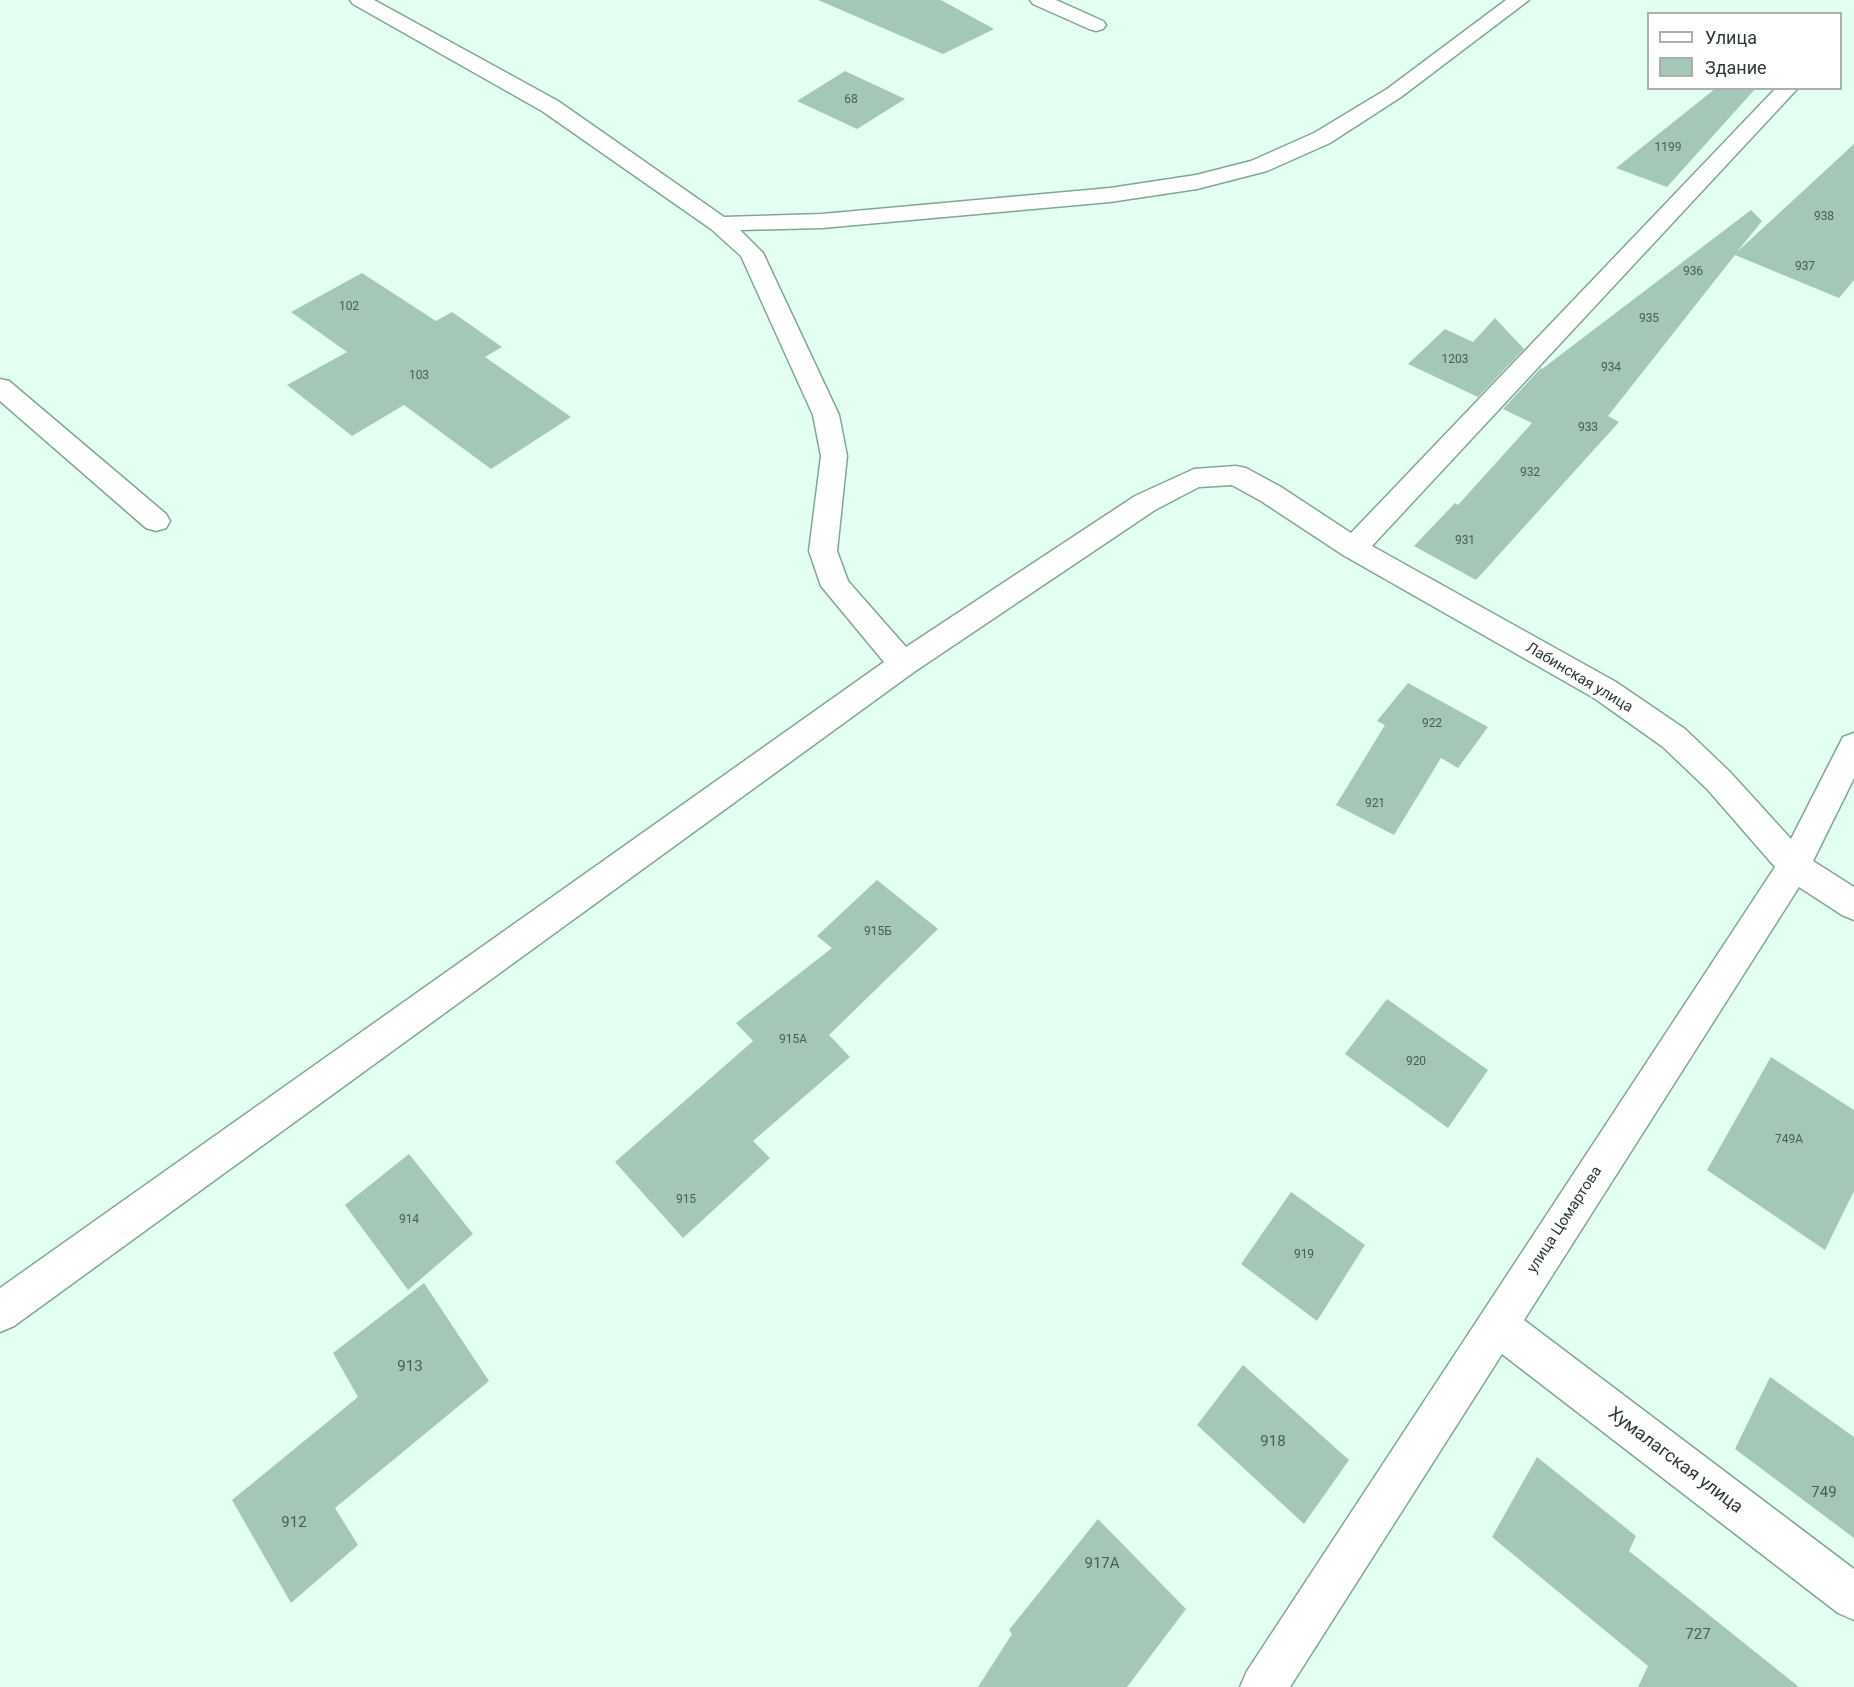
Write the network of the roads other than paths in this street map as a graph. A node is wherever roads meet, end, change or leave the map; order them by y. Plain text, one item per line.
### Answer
1 (360, 0) edge
2 (1040, 0) edge
3 (1519, 0) edge
4 (1096, 25) dead end
5 (1786, 90) edge
6 (719, 224) junction
7 (0, 387) edge
8 (156, 521) dead end
9 (1353, 548) junction
10 (903, 664) junction
11 (1854, 746) edge
12 (1794, 866) junction
13 (1854, 905) edge
14 (0, 1312) edge
15 (1497, 1325) junction
16 (1854, 1597) edge
17 (1263, 1687) edge

1 - 6 street
2 - 4 street
3 - 6 street
5 - 9 street
6 - 10 street
7 - 8 street
9 - 10 street, Лабинская улица
9 - 12 street, Лабинская улица
10 - 14 street, Лабинская улица
11 - 12 street, улица Цомартова
12 - 13 street, Лабинская улица
12 - 15 street, улица Цомартова
15 - 16 street, Хумалагская улица
15 - 17 street, улица Цомартова

